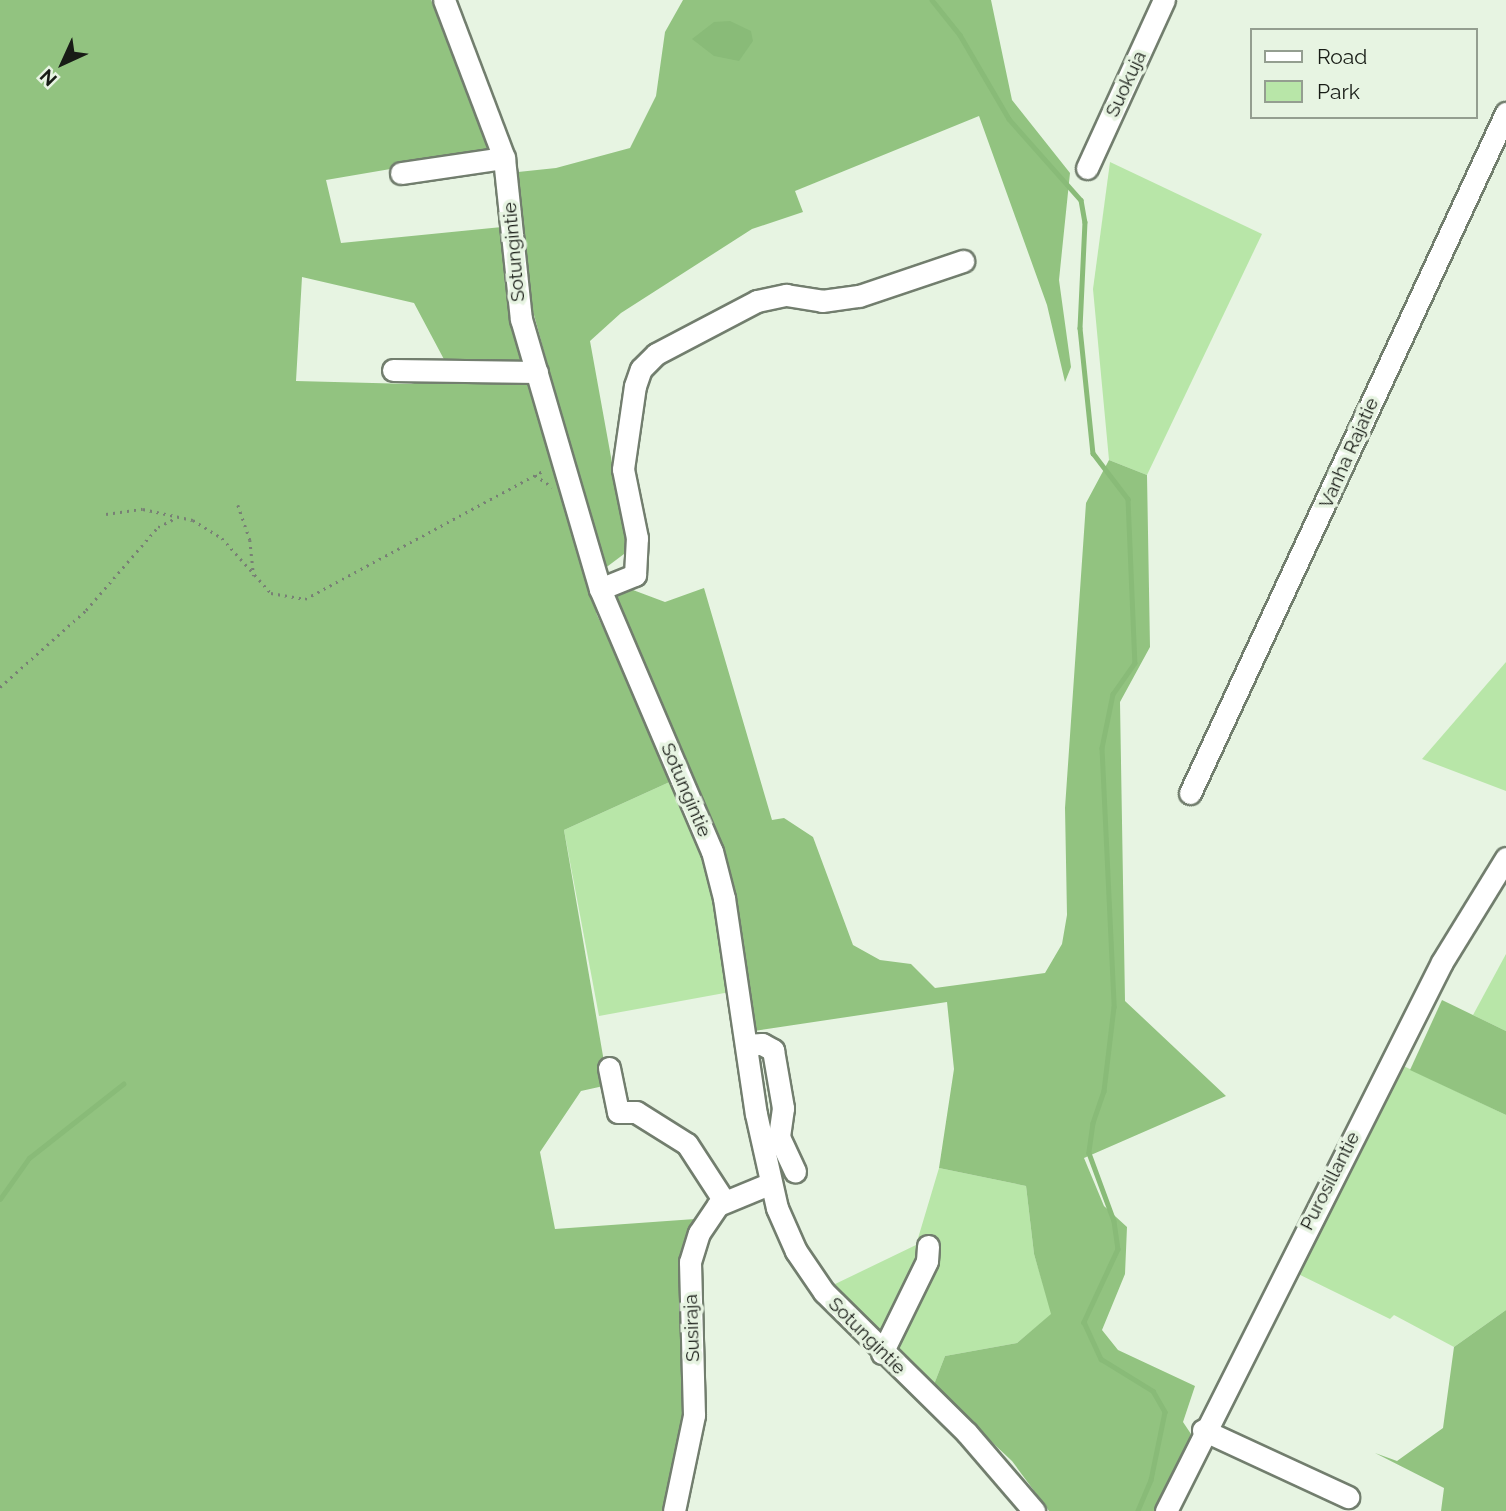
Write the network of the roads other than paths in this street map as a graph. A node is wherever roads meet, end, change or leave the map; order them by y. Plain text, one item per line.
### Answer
1 (444, 0) edge
2 (1164, 0) edge
3 (1506, 113) edge
4 (503, 158) junction
5 (1087, 168) dead end
6 (401, 173) dead end
7 (962, 261) dead end
8 (393, 370) dead end
9 (537, 372) junction
10 (600, 589) junction
11 (1190, 793) dead end
12 (1506, 859) edge
13 (746, 1045) junction
14 (609, 1068) dead end
15 (796, 1171) dead end
16 (769, 1184) junction
17 (724, 1201) junction
18 (928, 1246) dead end
19 (882, 1353) junction
20 (1203, 1430) junction
21 (1348, 1497) dead end
22 (674, 1511) edge
23 (1034, 1511) edge
24 (1166, 1511) edge

1 - 4 street, Sotungintie
2 - 5 street, Suokuja
3 - 11 street, Vanha Rajatie
4 - 6 street
4 - 9 street, Sotungintie
7 - 10 street
8 - 9 street
9 - 10 street, Sotungintie
10 - 13 street, Sotungintie
12 - 20 street, Purosillantie
13 - 15 street
13 - 16 street, Sotungintie
14 - 17 street
16 - 17 street
16 - 19 street, Sotungintie
17 - 22 street, Susiraja
18 - 19 street
19 - 23 street, Sotungintie
20 - 21 street
20 - 24 street, Purosillantie

